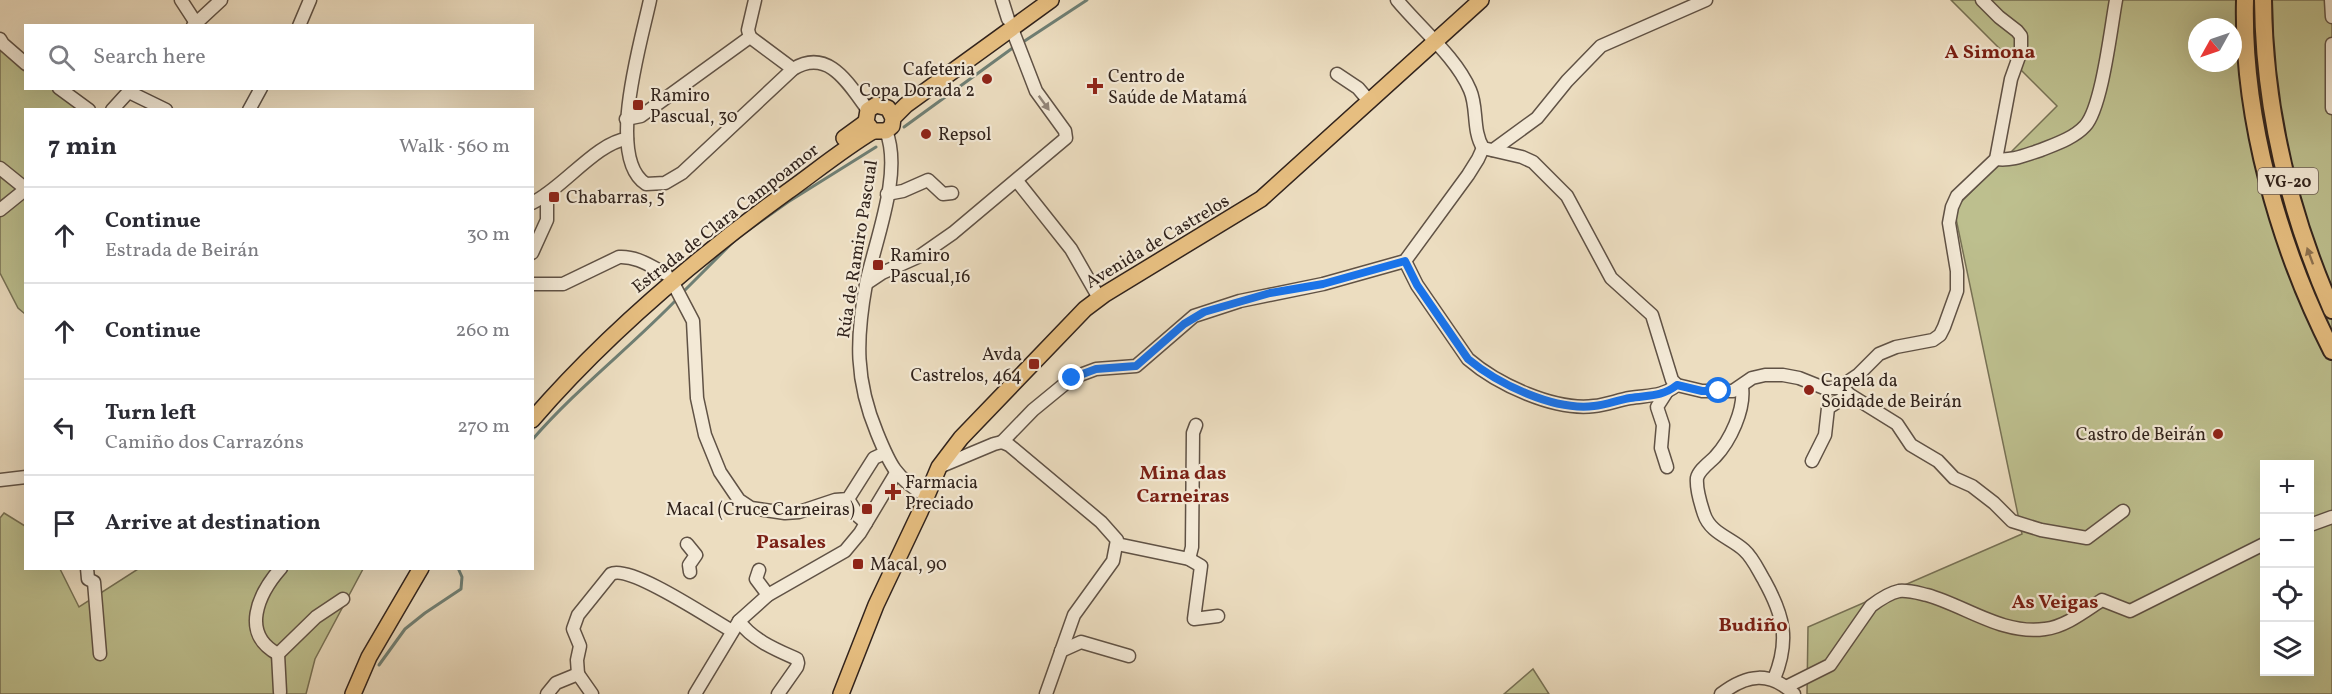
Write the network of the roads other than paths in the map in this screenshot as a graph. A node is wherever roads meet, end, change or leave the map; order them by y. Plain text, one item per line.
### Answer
1 (181, 0) edge
2 (221, 0) edge
3 (310, 0) edge
4 (650, 0) edge
5 (755, 0) edge
6 (1002, 0) edge
7 (1035, 0) edge
8 (1052, 0) edge
9 (1397, 0) edge
10 (1481, 0) edge
11 (1706, 0) edge
12 (1982, 0) edge
13 (2116, 0) edge
14 (2245, 0) edge
15 (2263, 0) edge
16 (2331, 0) edge
17 (2332, 17) edge
18 (194, 24) edge
19 (299, 24) edge
20 (1014, 34) junction
21 (750, 36) junction
22 (0, 39) edge
23 (1434, 43) junction
24 (2332, 44) edge
25 (24, 62) edge
26 (793, 69) junction
27 (1337, 74) dead end
28 (61, 90) edge
29 (131, 90) edge
30 (260, 90) edge
31 (1370, 102) junction
32 (86, 108) edge
33 (114, 108) edge
34 (162, 108) edge
35 (250, 108) edge
36 (2332, 108) edge
37 (626, 119) junction
38 (878, 120) junction
39 (627, 139) junction
40 (1488, 149) junction
41 (1996, 159) junction
42 (0, 168) edge
43 (1017, 181) junction
44 (24, 187) edge
45 (24, 191) edge
46 (952, 193) dead end
47 (547, 194) junction
48 (887, 194) junction
49 (534, 202) edge
50 (0, 210) edge
51 (534, 249) edge
52 (1405, 261) junction
53 (867, 283) junction
54 (534, 284) edge
55 (674, 287) junction
56 (1099, 298) junction
57 (2332, 310) edge
58 (2332, 351) edge
59 (1677, 385) junction
60 (1742, 387) junction
61 (1843, 390) junction
62 (1666, 393) junction
63 (534, 403) edge
64 (534, 418) edge
65 (1196, 425) dead end
66 (1002, 442) junction
67 (885, 453) junction
68 (1812, 461) dead end
69 (939, 467) junction
70 (1667, 467) dead end
71 (896, 473) junction
72 (24, 477) edge
73 (0, 480) edge
74 (926, 496) junction
75 (848, 499) junction
76 (2123, 512) dead end
77 (2332, 517) edge
78 (866, 523) junction
79 (2314, 524) edge
80 (687, 544) dead end
81 (1117, 544) junction
82 (2260, 546) edge
83 (1189, 559) junction
84 (87, 570) edge
85 (279, 570) edge
86 (409, 570) edge
87 (420, 570) edge
88 (759, 570) dead end
89 (690, 572) dead end
90 (768, 595) junction
91 (343, 599) dead end
92 (1218, 616) dead end
93 (736, 626) junction
94 (1061, 651) junction
95 (100, 654) dead end
96 (278, 654) junction
97 (1129, 656) dead end
98 (578, 674) junction
99 (1774, 679) junction
100 (1790, 690) edge
101 (280, 692) dead end
102 (344, 694) edge
103 (353, 694) edge
104 (547, 694) edge
105 (592, 694) edge
106 (695, 694) edge
107 (778, 694) edge
108 (841, 694) edge
109 (1046, 694) edge
110 (1721, 694) edge

1 - 18 street
2 - 18 street
3 - 19 street
4 - 37 street
5 - 21 street
6 - 20 street
7 - 20 main road, Estrada de Clara Campoamor
8 - 20 main road, Estrada de Clara Campoamor
9 - 23 street
10 - 23 main road, Avenida de Castrelos
11 - 40 street
12 - 41 street
13 - 41 street
14 - 58 highway, VG-20
57 -> 15 highway, VG-20
16 - 17 street
20 - 38 main road, Estrada de Clara Campoamor
20 -> 43 street
21 - 26 street
21 - 37 street
22 - 25 street
23 - 31 main road, Avenida de Castrelos
23 - 40 street
24 - 36 street
26 - 38 street, Rúa de Ramiro Pascual
26 - 39 street
27 - 31 street
28 - 32 street
29 - 33 street
29 - 34 street
30 - 35 street
31 - 56 main road, Avenida de Castrelos
37 - 39 street
38 - 48 street, Rúa de Ramiro Pascual
38 - 55 main road, Estrada de Clara Campoamor
39 - 47 street
40 - 52 street
40 - 59 street
41 - 61 street
42 - 44 street
43 - 53 street
43 - 56 street
45 - 50 street
46 - 48 street
47 - 49 street
47 - 51 street
48 - 53 street, Rúa de Ramiro Pascual
52 - 62 street
52 - 66 street
53 - 67 street, Rúa de Ramiro Pascual
54 - 55 street
55 - 63 main road, Estrada de Clara Campoamor
55 - 64 main road, Estrada de Clara Campoamor
55 - 75 street
56 - 69 main road, Avenida de Castrelos
59 - 60 street
59 - 62 street
60 - 61 street
60 - 99 street
61 - 68 street
61 - 76 street
62 - 70 street
65 - 83 street
66 - 69 street
66 - 81 street
67 - 71 street, Rúa de Ramiro Pascual
67 - 75 street
69 - 74 main road, Avenida de Castrelos
71 - 74 street, Rúa de Ramiro Pascual
71 - 78 street
72 - 73 street
74 - 108 main road, Avenida de Castrelos
75 - 78 street
77 - 79 street
78 - 90 street
80 - 89 street
81 - 83 street
81 - 94 street
82 - 100 street
83 - 92 street
84 - 95 street
85 - 96 street
86 - 102 main road
87 - 103 main road
88 - 90 street
90 - 93 street
91 - 96 street
93 - 98 street
93 - 106 street
93 - 107 street
94 - 97 street
94 - 109 street
96 - 101 street
98 - 104 street
98 - 105 street
99 - 100 street
99 - 110 street

